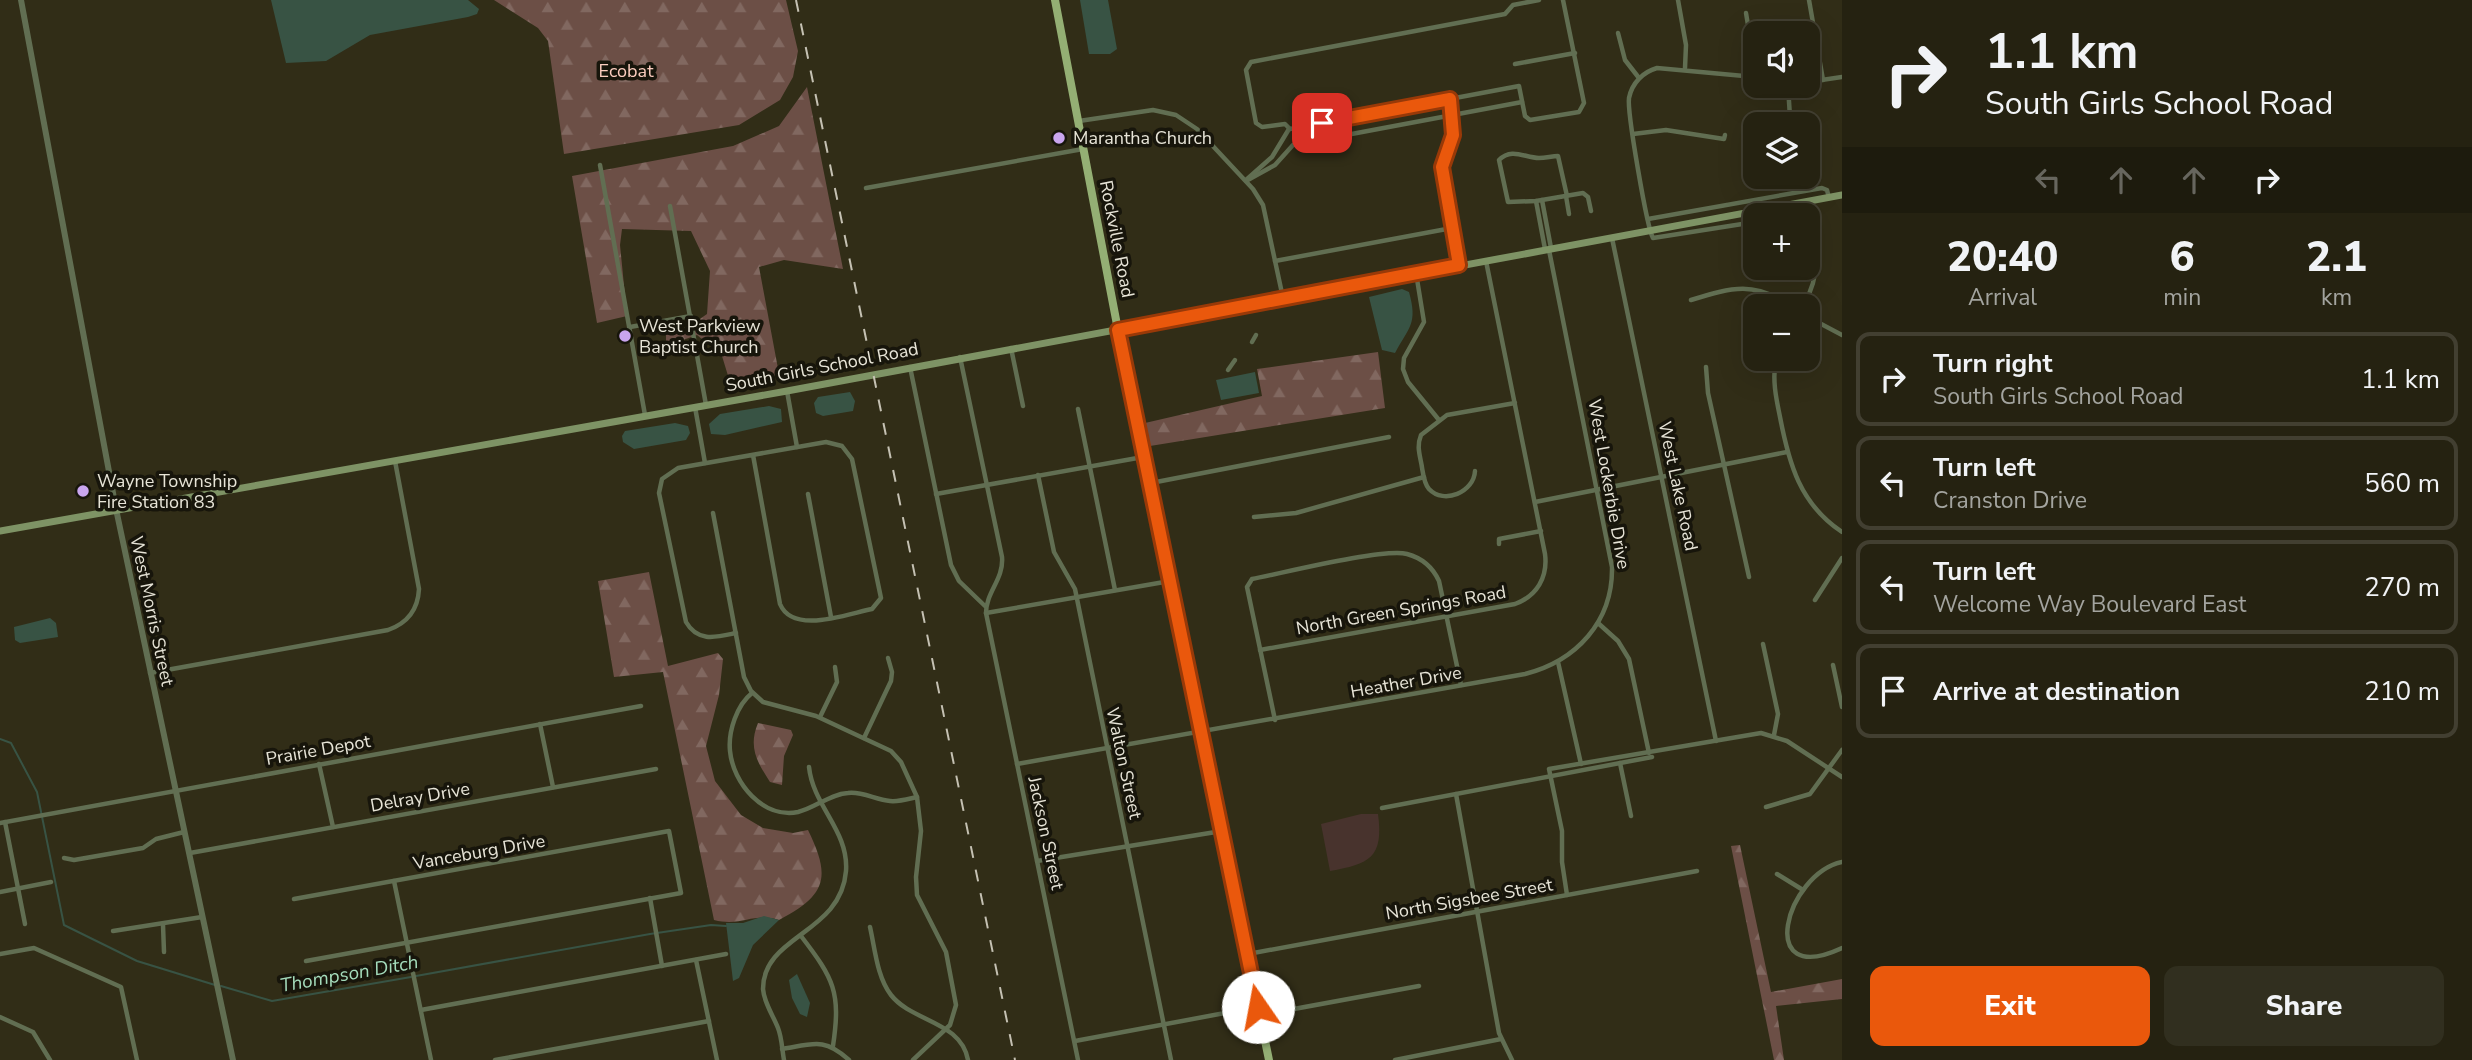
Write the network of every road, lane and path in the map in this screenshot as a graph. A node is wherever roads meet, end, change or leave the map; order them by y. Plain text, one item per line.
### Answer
1 (21, 0) edge
2 (1055, 0) edge
3 (1539, 0) edge
4 (1563, 0) edge
5 (1678, 0) edge
6 (1809, 0) edge
7 (1746, 13) dead end
8 (1747, 21) edge
9 (1618, 33) dead end
10 (1575, 53) junction
11 (1515, 64) dead end
12 (1685, 68) junction
13 (1743, 76) edge
14 (1842, 77) edge
15 (1639, 79) junction
16 (1820, 80) edge
17 (1823, 80) junction
18 (1450, 99) junction
19 (1521, 102) junction
20 (1453, 114) junction
21 (1078, 121) junction
22 (1290, 129) junction
23 (1633, 134) junction
24 (1725, 135) dead end
25 (1084, 149) junction
26 (600, 165) dead end
27 (1245, 181) junction
28 (866, 188) dead end
29 (1842, 195) edge
30 (1566, 196) junction
31 (1829, 198) junction
32 (1539, 201) junction
33 (1810, 201) joint
34 (670, 206) dead end
35 (1591, 211) dead end
36 (1569, 214) dead end
37 (1648, 219) junction
38 (1743, 224) edge
39 (1452, 228) junction
40 (1650, 229) junction
41 (1611, 236) junction
42 (1548, 248) junction
43 (1486, 260) junction
44 (1275, 261) junction
45 (1459, 265) junction
46 (1416, 273) junction
47 (1772, 294) edge
48 (1283, 300) junction
49 (1691, 300) dead end
50 (691, 316) junction
51 (1820, 323) edge
52 (629, 327) junction
53 (1118, 330) junction
54 (1256, 335) dead end
55 (1842, 335) edge
56 (1252, 342) dead end
57 (1011, 348) junction
58 (960, 357) junction
59 (1235, 360) dead end
60 (910, 367) junction
61 (1706, 367) dead end
62 (1228, 370) dead end
63 (1775, 371) edge
64 (787, 391) junction
65 (1515, 403) junction
66 (706, 405) junction
67 (1023, 405) dead end
68 (695, 407) junction
69 (1078, 409) dead end
70 (645, 415) junction
71 (1439, 420) junction
72 (1389, 437) dead end
73 (797, 447) junction
74 (1787, 452) junction
75 (753, 455) junction
76 (1144, 457) junction
77 (395, 460) junction
78 (705, 463) junction
79 (1723, 465) junction
80 (1090, 466) junction
81 (1475, 471) dead end
82 (1038, 475) junction
83 (1424, 477) junction
84 (1662, 477) junction
85 (1150, 483) junction
86 (987, 485) junction
87 (1598, 490) junction
88 (808, 494) dead end
89 (936, 494) junction
90 (1535, 502) junction
91 (116, 509) junction
92 (713, 513) dead end
93 (1254, 516) dead end
94 (0, 531) edge
95 (1541, 531) junction
96 (1842, 532) edge
97 (1499, 544) dead end
98 (1842, 558) edge
99 (1749, 577) dead end
100 (1170, 581) junction
101 (1115, 590) junction
102 (1076, 597) junction
103 (1815, 600) dead end
104 (986, 610) junction
105 (831, 617) junction
106 (1447, 617) junction
107 (1598, 623) junction
108 (736, 633) junction
109 (1763, 644) dead end
110 (1260, 650) junction
111 (888, 658) dead end
112 (1558, 662) junction
113 (1833, 665) dead end
114 (835, 667) dead end
115 (150, 673) junction
116 (1461, 686) junction
117 (752, 693) junction
118 (641, 706) dead end
119 (1842, 707) edge
120 (820, 718) junction
121 (1275, 720) junction
122 (540, 724) junction
123 (1201, 732) junction
124 (1774, 736) junction
125 (864, 738) junction
126 (1716, 740) junction
127 (1106, 748) junction
128 (1842, 750) edge
129 (1651, 754) junction
130 (1620, 763) junction
131 (319, 764) junction
132 (1017, 764) junction
133 (1581, 764) junction
134 (809, 767) dead end
135 (656, 769) dead end
136 (1830, 769) junction
137 (1550, 773) junction
138 (1842, 777) edge
139 (553, 787) junction
140 (175, 790) junction
141 (1456, 794) junction
142 (916, 797) junction
143 (820, 804) junction
144 (1766, 807) dead end
145 (1382, 808) dead end
146 (1631, 816) dead end
147 (2, 822) edge
148 (333, 827) junction
149 (1222, 831) junction
150 (184, 832) junction
151 (1127, 846) junction
152 (189, 854) junction
153 (64, 859) dead end
154 (1037, 861) junction
155 (1842, 862) edge
156 (1697, 871) dead end
157 (1777, 874) dead end
158 (394, 881) junction
159 (51, 882) dead end
160 (18, 888) junction
161 (1803, 890) junction
162 (0, 892) edge
163 (1567, 895) junction
164 (650, 898) junction
165 (294, 899) dead end
166 (1477, 911) junction
167 (202, 917) junction
168 (25, 924) dead end
169 (163, 925) junction
170 (870, 927) dead end
171 (113, 931) dead end
172 (801, 936) junction
173 (407, 942) junction
174 (1842, 948) edge
175 (164, 952) dead end
176 (0, 954) edge
177 (726, 954) dead end
178 (1247, 954) junction
179 (696, 960) junction
180 (306, 961) dead end
181 (662, 966) junction
182 (1419, 986) dead end
183 (421, 1010) junction
184 (1259, 1011) junction
185 (0, 1017) edge
186 (709, 1021) junction
187 (1164, 1025) junction
188 (946, 1030) junction
189 (1501, 1040) junction
190 (1074, 1041) junction
191 (833, 1046) junction
192 (782, 1049) junction
193 (50, 1060) edge
194 (137, 1060) edge
195 (233, 1060) edge
196 (431, 1060) edge
197 (495, 1060) edge
198 (717, 1060) edge
199 (784, 1060) edge
200 (849, 1060) edge
201 (913, 1060) edge
202 (968, 1060) edge
203 (1079, 1060) edge
204 (1171, 1060) edge
205 (1269, 1060) edge
206 (1395, 1060) edge
207 (1512, 1060) edge

1 - 91 street, West Morris Street
2 - 21 main road, Rockville Road
3 - 22 street
4 - 10 street
5 - 12 street
6 - 17 street
7 - 8 street
9 - 15 street
10 - 11 street
10 - 19 street
12 - 13 street
12 - 15 street
14 - 17 street
15 - 23 street
16 - 17 street
18 - 19 street
18 - 20 street
18 - 22 street
19 - 20 street
20 - 27 street
20 - 39 street
21 - 25 main road, Rockville Road
21 - 27 street
22 - 27 street
23 - 24 street
23 - 37 street
25 - 28 street
25 - 53 main road, Rockville Road
26 - 52 street
27 - 44 street
29 - 31 main road, South Girls School Road
30 - 32 street
30 - 32 street
30 - 35 street
30 - 36 street
31 - 33 main road, South Girls School Road
31 - 37 street
32 - 42 street, West Lockerbie Drive
33 - 40 main road, South Girls School Road
34 - 50 street
37 - 40 street
38 - 40 street
39 - 44 street
39 - 45 street
40 - 41 main road, South Girls School Road
41 - 42 main road, South Girls School Road
41 - 84 street, West Lake Road
42 - 43 main road, South Girls School Road
42 - 87 street, West Lockerbie Drive
43 - 45 main road, South Girls School Road
43 - 65 street, North Green Springs Road
44 - 48 street
45 - 46 main road, South Girls School Road
46 - 48 main road, South Girls School Road
46 - 71 street
47 - 49 street
48 - 53 main road, South Girls School Road
50 - 52 street
50 - 66 street
51 - 55 street
52 - 70 street
53 - 57 main road, South Girls School Road
53 - 76 main road, Rockville Road
54 - 56 street
57 - 58 main road, South Girls School Road
57 - 67 street
58 - 60 main road, South Girls School Road
58 - 86 street
59 - 62 street
60 - 64 main road, South Girls School Road
60 - 89 street
61 - 79 street
63 - 74 street
64 - 66 main road, South Girls School Road
64 - 73 street
65 - 71 street
65 - 90 street, North Green Springs Road
66 - 68 main road, South Girls School Road
68 - 70 main road, South Girls School Road
68 - 78 street
69 - 80 street
70 - 77 main road, South Girls School Road
71 - 83 street
72 - 85 street
73 - 75 street
73 - 105 street
74 - 79 street
74 - 96 street
75 - 78 street
75 - 105 street
76 - 80 street
76 - 85 main road, Rockville Road
77 - 91 main road, South Girls School Road
77 - 115 street
78 - 108 street
79 - 84 street
79 - 99 street
80 - 82 street
80 - 101 street
81 - 83 street
82 - 86 street
82 - 102 street, Walton Street
83 - 93 street
84 - 87 street
84 - 126 street, West Lake Road
85 - 100 main road, Rockville Road
86 - 89 street
86 - 104 street
87 - 90 street
87 - 107 street, West Lockerbie Drive
88 - 105 street
89 - 104 street
90 - 95 street, North Green Springs Road
91 - 94 main road, South Girls School Road
91 - 115 street, West Morris Street
92 - 108 street
95 - 97 street
95 - 106 street, North Green Springs Road
98 - 103 street
100 - 101 street
100 - 123 main road, Rockville Road
101 - 102 street
102 - 104 street
102 - 127 street, Walton Street
104 - 132 street, Jackson Street
106 - 110 street, North Green Springs Road
106 - 110 street
106 - 116 street
107 - 112 street, Heather Drive
107 - 129 street
108 - 117 street
109 - 124 street
110 - 121 street
111 - 125 street
112 - 116 street, Heather Drive
112 - 133 street
113 - 119 street
114 - 120 street
115 - 140 street, West Morris Street
116 - 121 street, Heather Drive
117 - 120 street
117 - 143 street
118 - 122 street, Prairie Depot
120 - 125 street
121 - 123 street, Heather Drive
122 - 131 street, Prairie Depot
122 - 139 street
123 - 127 street, Heather Drive
123 - 149 main road, Rockville Road
124 - 126 street
124 - 136 street
125 - 142 street
126 - 129 street
127 - 132 street, Heather Drive
127 - 151 street, Walton Street
128 - 136 street
129 - 130 street
129 - 133 street
130 - 137 street
130 - 146 street
131 - 140 street, Prairie Depot
131 - 148 street
132 - 154 street, Jackson Street
133 - 137 street
134 - 143 street
135 - 139 street, Delray Drive
136 - 138 street
136 - 144 street
137 - 141 street
137 - 163 street
139 - 148 street, Delray Drive
140 - 147 street, Prairie Depot
140 - 150 street, West Morris Street
141 - 145 street
141 - 166 street
142 - 143 street
142 - 188 street
143 - 172 street
147 - 160 street
148 - 152 street, Delray Drive
149 - 151 street
149 - 178 main road, Rockville Road
150 - 152 street, West Morris Street
150 - 153 street
151 - 154 street
151 - 187 street, Walton Street
152 - 167 street, West Morris Street
154 - 190 street, Jackson Street
155 - 161 street
156 - 163 street, North Sigsbee Street
157 - 161 street
158 - 164 street, Vanceburg Drive
158 - 165 street, Vanceburg Drive
158 - 173 street
159 - 160 street
160 - 162 street
160 - 168 street
161 - 174 street
163 - 166 street, North Sigsbee Street
164 - 173 street
164 - 181 street
166 - 178 street, North Sigsbee Street
166 - 189 street
167 - 169 street
167 - 195 street, West Morris Street
169 - 171 street
169 - 175 street
170 - 188 street
172 - 191 street
172 - 192 street
173 - 180 street
173 - 183 street
176 - 194 street
177 - 179 street
178 - 184 main road, Rockville Road
179 - 181 street
179 - 186 street
181 - 183 street
182 - 184 street
183 - 196 street
184 - 187 street
184 - 205 main road, Rockville Road
185 - 193 street
186 - 197 street
186 - 198 street
187 - 190 street
187 - 204 street, Walton Street
188 - 201 street
188 - 202 street
189 - 206 street
189 - 207 street
190 - 203 street, Jackson Street
191 - 192 street
191 - 200 street
192 - 199 street

